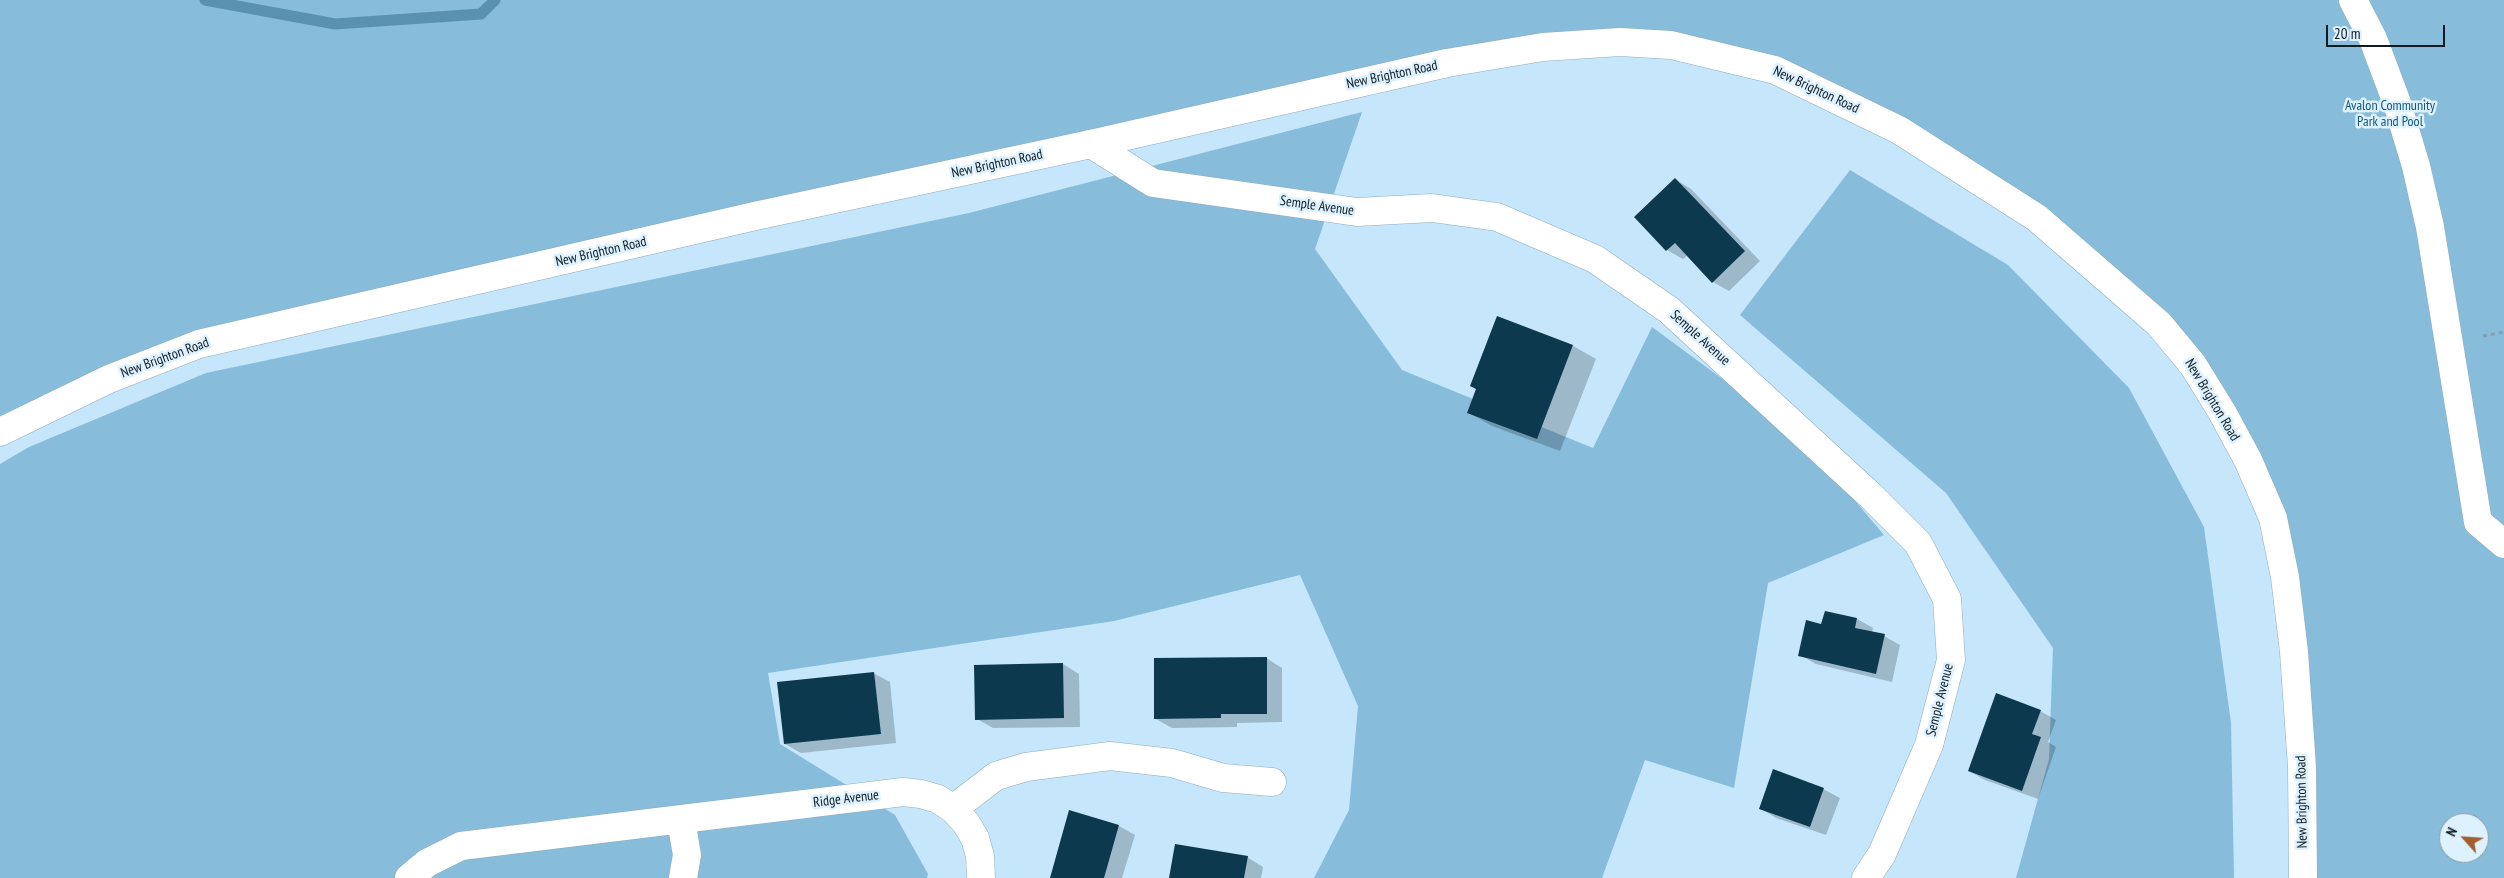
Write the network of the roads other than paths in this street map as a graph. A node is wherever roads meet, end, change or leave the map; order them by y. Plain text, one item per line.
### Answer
1 (2353, 0) edge
2 (1091, 144) junction
3 (0, 432) edge
4 (2504, 544) edge
5 (1272, 782) dead end
6 (954, 809) junction
7 (681, 820) junction
8 (410, 877) edge
9 (683, 878) edge
10 (981, 878) edge
11 (1866, 878) edge
12 (2303, 878) edge

1 - 4 street
2 - 3 street, New Brighton Road
2 - 11 street, Semple Avenue
2 - 12 street, New Brighton Road
5 - 6 street
6 - 7 street, Ridge Avenue
6 - 10 street
7 - 8 street, Ridge Avenue
7 - 9 street

